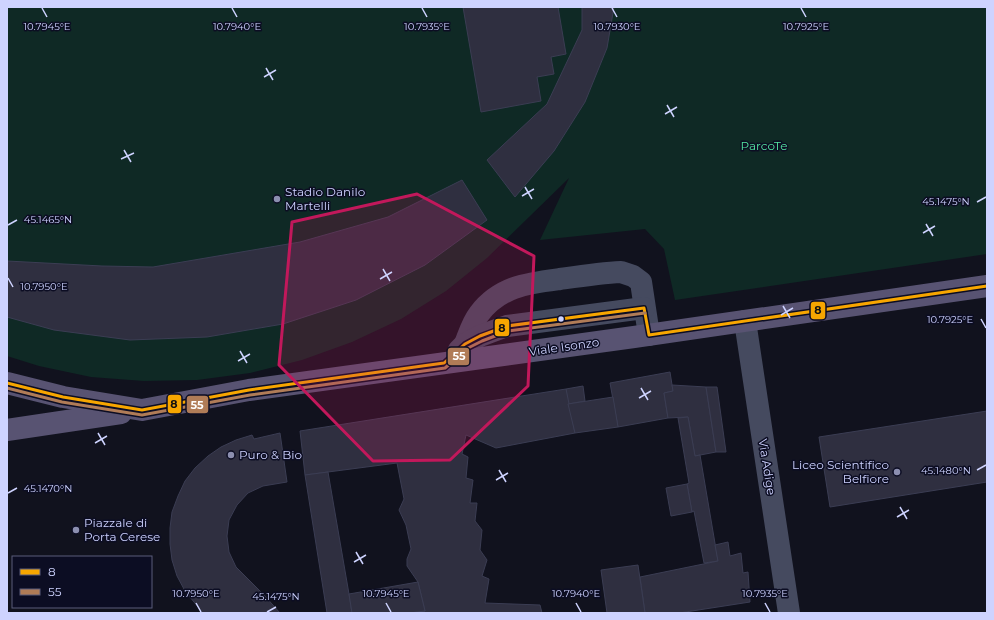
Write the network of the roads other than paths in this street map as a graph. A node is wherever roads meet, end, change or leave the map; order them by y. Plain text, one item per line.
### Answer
1 (987, 286) edge
2 (644, 308) junction
3 (745, 321) junction
4 (649, 335) junction
5 (465, 344) junction
6 (444, 363) junction
7 (7, 383) edge
8 (142, 410) junction
9 (7, 430) edge
10 (789, 613) edge

1 - 3 main road, Viale Isonzo
2 - 4 street
2 - 5 street
2 - 5 street
3 - 4 main road, Viale Isonzo
3 - 10 street, Via Adige
4 - 6 main road, Viale Isonzo
5 - 6 street
6 - 8 main road, Viale Isonzo
7 - 8 main road, Viale Isonzo
8 - 9 main road, Viale Isonzo

